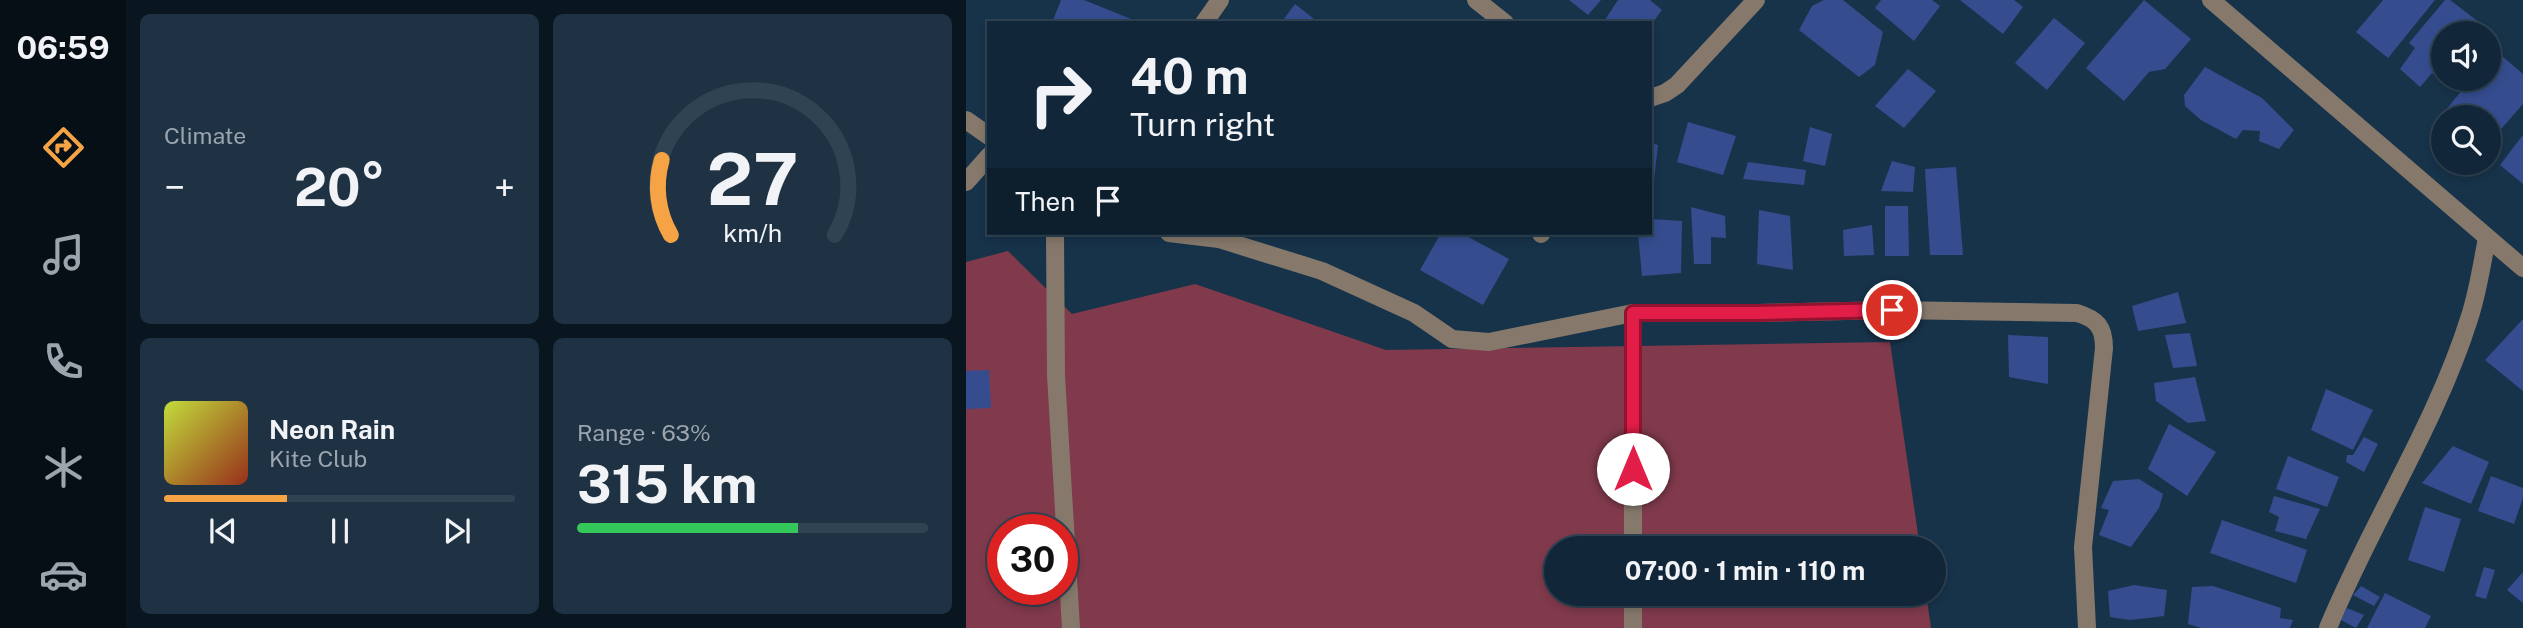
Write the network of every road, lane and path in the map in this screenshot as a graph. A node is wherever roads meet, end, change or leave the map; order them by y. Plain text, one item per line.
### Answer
1 (1220, 0) edge
2 (1476, 0) edge
3 (1756, 0) edge
4 (2211, 0) edge
5 (1205, 21) edge
6 (1502, 21) edge
7 (1652, 97) edge
8 (966, 120) edge
9 (987, 134) edge
10 (987, 158) edge
11 (966, 182) edge
12 (1055, 235) edge
13 (1186, 235) edge
14 (2487, 238) junction
15 (2523, 268) edge
16 (1633, 313) junction
17 (1633, 536) edge
18 (1633, 606) edge
19 (1071, 628) edge
20 (1633, 628) edge
21 (2087, 628) edge
22 (2328, 628) edge

1 - 5 street
2 - 6 street
3 - 7 street
4 - 14 street
8 - 9 street
10 - 11 street
12 - 19 street
13 - 16 street
14 - 15 street
14 - 22 street
16 - 17 street
16 - 21 street
18 - 20 street

